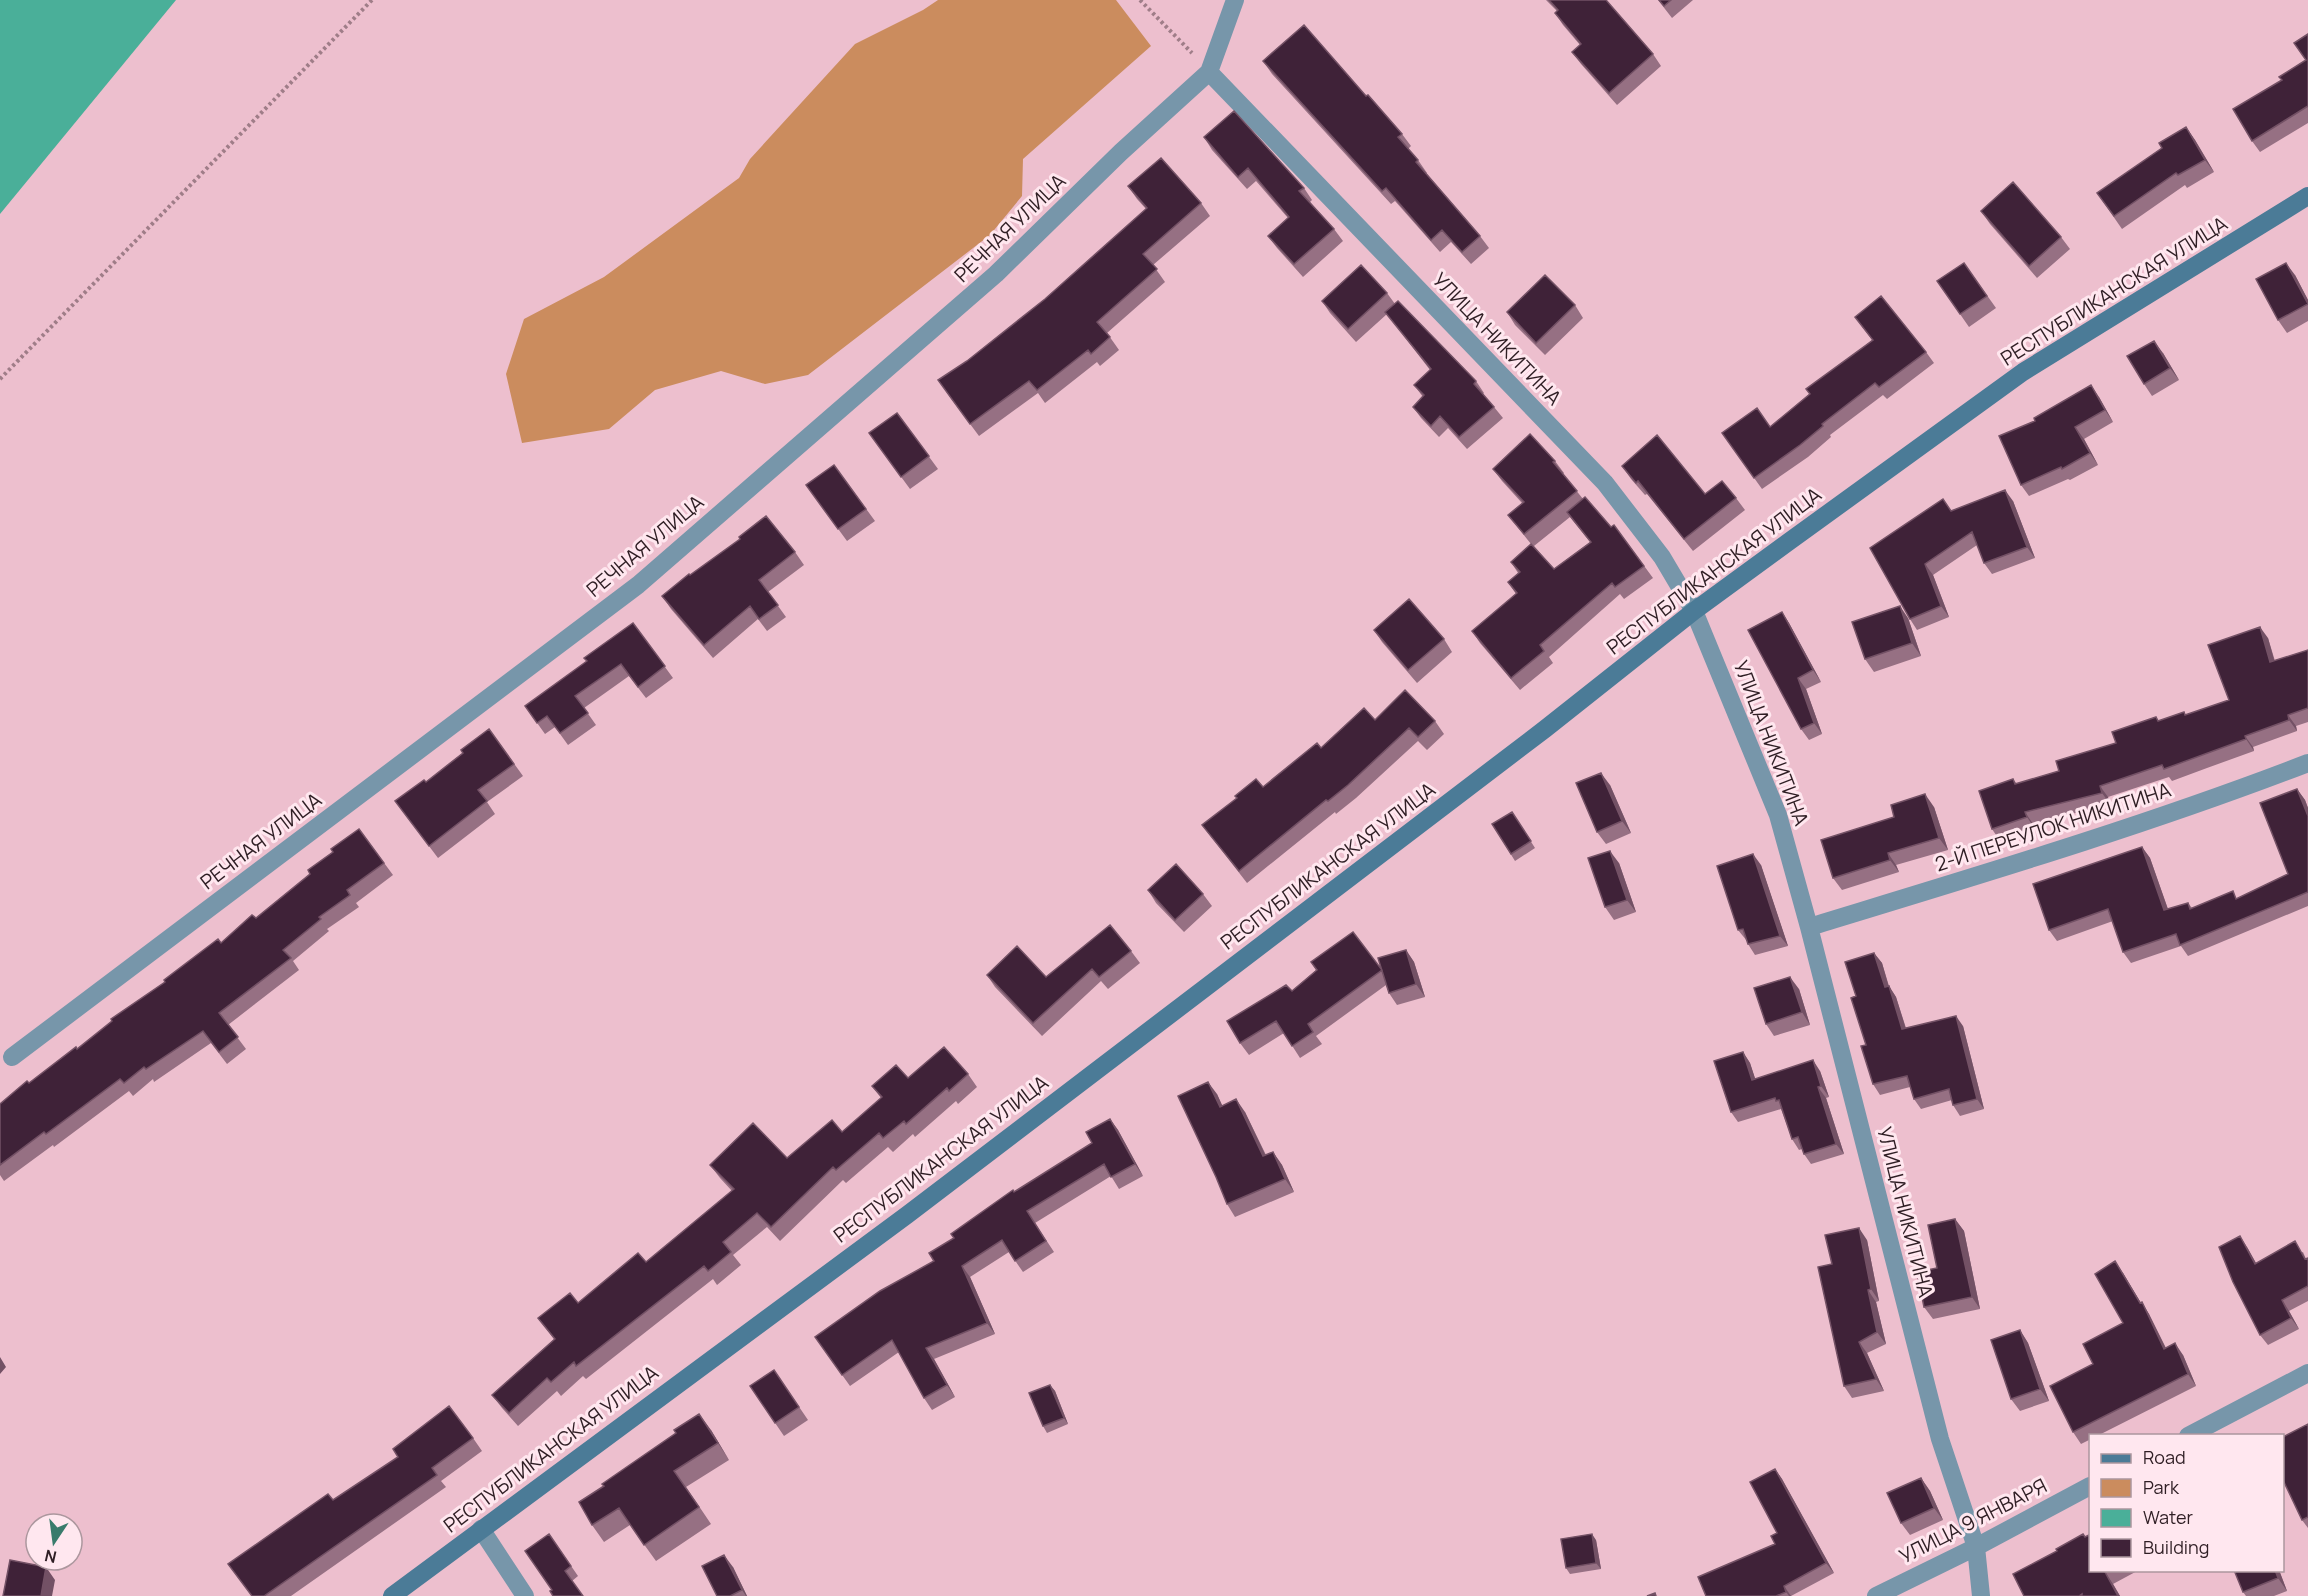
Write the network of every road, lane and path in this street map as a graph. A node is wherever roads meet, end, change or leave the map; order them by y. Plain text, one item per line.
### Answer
1 (372, 0) edge
2 (1140, 0) edge
3 (1235, 0) edge
4 (1209, 72) junction
5 (2308, 196) edge
6 (0, 379) edge
7 (1694, 611) junction
8 (2308, 763) edge
9 (1809, 927) junction
10 (12, 1057) dead end
11 (2308, 1373) edge
12 (2192, 1434) edge
13 (2089, 1487) edge
14 (481, 1528) junction
15 (1976, 1547) junction
16 (392, 1596) edge
17 (525, 1596) edge
18 (1876, 1596) edge
19 (1981, 1596) edge

1 - 6 path
2 - 4 path
3 - 4 street, РЕЧНАЯ УЛИЦА
4 - 7 street, УЛИЦА НИКИТИНА
4 - 10 street, РЕЧНАЯ УЛИЦА
5 - 7 street, РЕСПУБЛИКАНСКАЯ УЛИЦА
7 - 9 street, УЛИЦА НИКИТИНА
7 - 14 street, РЕСПУБЛИКАНСКАЯ УЛИЦА
8 - 9 street, 2-Й ПЕРЕУЛОК НИКИТИНА
9 - 15 street, УЛИЦА НИКИТИНА
11 - 12 street
13 - 15 street, УЛИЦА 9 ЯНВАРЯ
14 - 16 street, РЕСПУБЛИКАНСКАЯ УЛИЦА
14 - 17 street
15 - 18 street, УЛИЦА 9 ЯНВАРЯ
15 - 19 street, УЛИЦА НИКИТИНА

